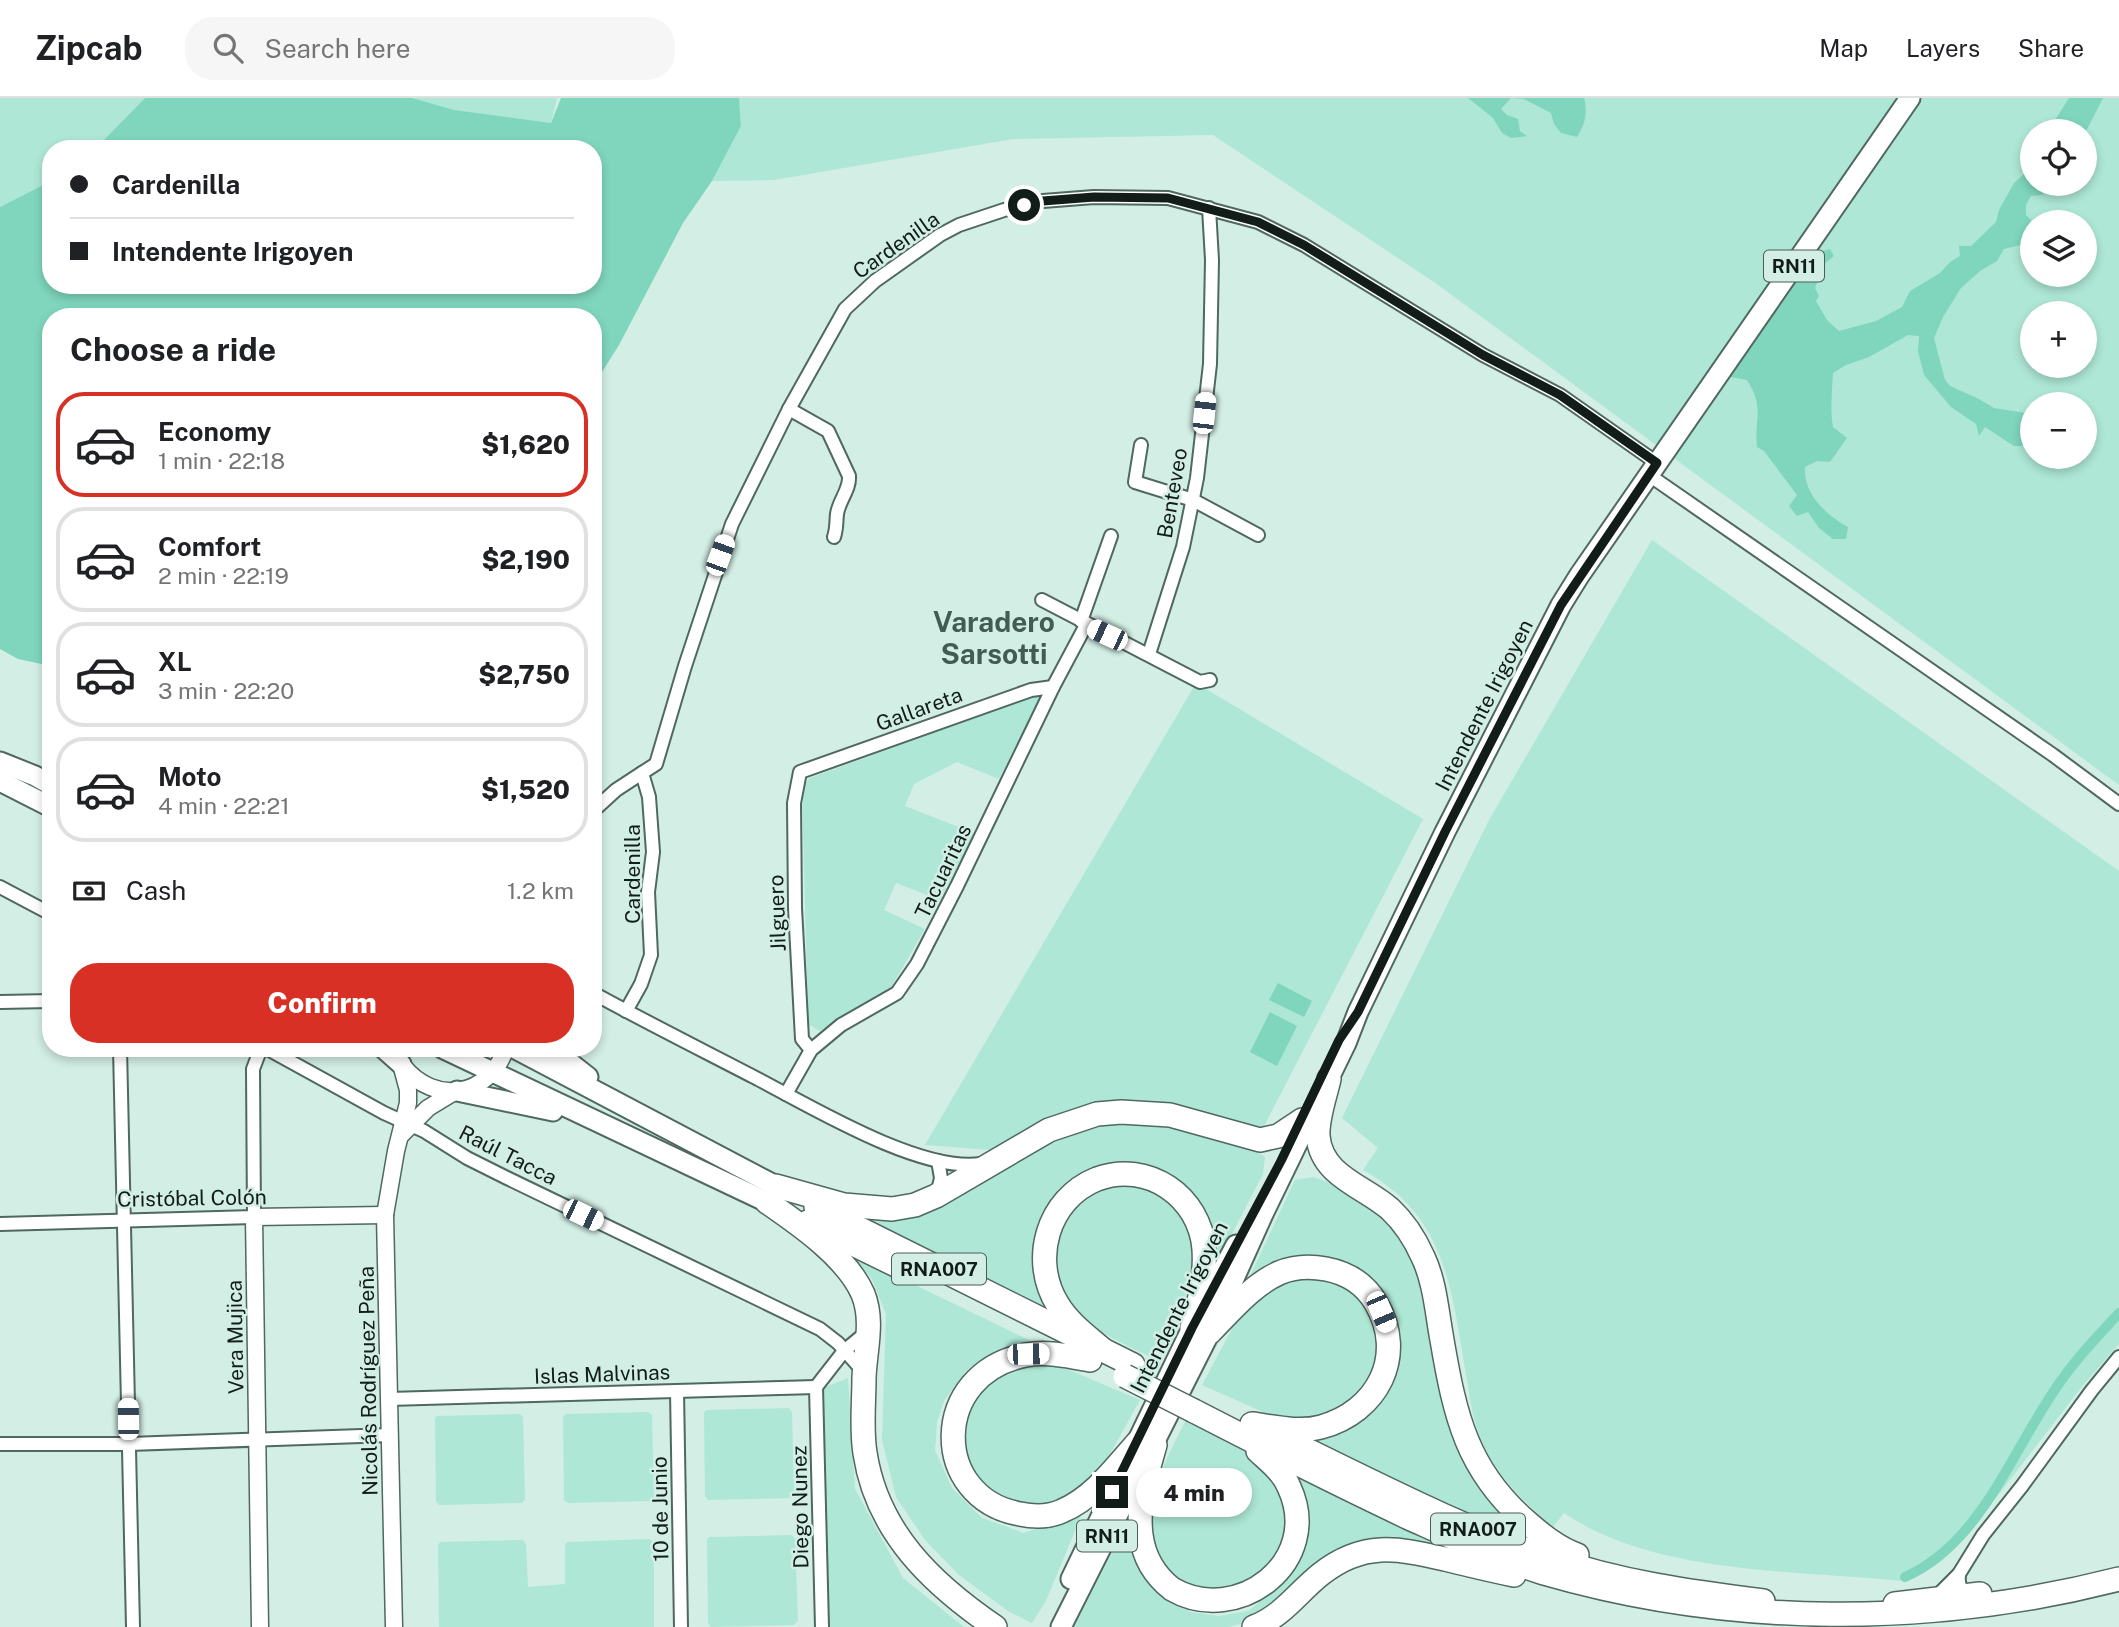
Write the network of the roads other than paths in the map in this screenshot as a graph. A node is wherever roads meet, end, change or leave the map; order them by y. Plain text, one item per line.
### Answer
1 (1910, 98) edge
2 (1209, 208) junction
3 (789, 409) junction
4 (1141, 445) dead end
5 (1653, 469) junction
6 (1194, 500) junction
7 (1258, 535) dead end
8 (1111, 536) dead end
9 (834, 537) dead end
10 (1041, 600) dead end
11 (1083, 623) junction
12 (1149, 654) junction
13 (1210, 680) dead end
14 (1053, 687) junction
15 (0, 762) edge
16 (800, 772) joint
17 (642, 773) junction
18 (42, 780) edge
19 (0, 781) edge
20 (42, 802) edge
21 (602, 803) edge
22 (2119, 804) edge
23 (0, 887) edge
24 (42, 909) edge
25 (602, 998) edge
26 (42, 1001) edge
27 (0, 1002) edge
28 (626, 1011) junction
29 (1358, 1012) junction
30 (811, 1050) junction
31 (120, 1057) edge
32 (258, 1057) edge
33 (283, 1057) edge
34 (398, 1057) edge
35 (399, 1057) edge
36 (460, 1057) edge
37 (503, 1057) edge
38 (531, 1057) edge
39 (562, 1057) edge
40 (492, 1073) junction
41 (1329, 1079) junction
42 (457, 1091) junction
43 (786, 1094) junction
44 (630, 1110) junction
45 (1302, 1120) junction
46 (598, 1122) junction
47 (406, 1128) junction
48 (938, 1161) junction
49 (995, 1162) junction
50 (772, 1194) junction
51 (936, 1196) junction
52 (385, 1214) junction
53 (254, 1217) junction
54 (125, 1220) junction
55 (0, 1224) edge
56 (1201, 1330) junction
57 (868, 1331) junction
58 (844, 1351) junction
59 (1097, 1355) junction
60 (2119, 1357) edge
61 (864, 1373) junction
62 (816, 1387) junction
63 (677, 1391) junction
64 (389, 1399) junction
65 (1245, 1429) junction
66 (390, 1436) junction
67 (257, 1440) junction
68 (0, 1444) edge
69 (129, 1444) junction
70 (1146, 1444) junction
71 (2119, 1563) edge
72 (1959, 1574) junction
73 (2119, 1579) edge
74 (1718, 1595) junction
75 (1971, 1595) junction
76 (1931, 1600) junction
77 (1664, 1605) junction
78 (133, 1627) edge
79 (260, 1627) edge
80 (394, 1627) edge
81 (681, 1627) edge
82 (822, 1627) edge
83 (995, 1627) edge
84 (1047, 1627) edge
85 (1061, 1627) edge
86 (1254, 1627) edge

1 - 5 main road, Intendente Irigoyen / RN11
2 - 3 street, Cardenilla
2 - 5 street, Cardenilla
2 - 6 street, Benteveo
3 - 9 street
3 - 17 street, Cardenilla
4 - 6 street
5 - 22 street, Cardenilla
5 - 29 main road, Intendente Irigoyen / RN11
6 - 7 street
6 - 12 street, Benteveo
8 - 11 street, Tacuaritas
10 - 11 street
11 - 12 street
11 - 14 street, Tacuaritas
12 - 13 street
14 - 16 street, Gallareta
14 - 30 street, Tacuaritas
15 - 18 main road
16 - 30 street, Jilguero
17 - 21 street
17 - 28 street, Cardenilla
19 - 20 main road
23 - 24 street
25 - 28 street
26 - 27 street
28 - 43 street
29 - 41 main road, Intendente Irigoyen / RN11
29 - 45 main road, Intendente Irigoyen / RN11
30 - 43 street, Tacuaritas
31 - 54 street
32 - 53 street, Vera Mujica
33 - 47 street, Raúl Tacca
34 - 47 street, Nicolás Rodríguez Peña
35 - 42 street
36 - 40 main road, RNA007
37 - 40 street
38 - 44 main road, RNA007
39 - 44 main road, RNA007
40 - 42 street
40 - 46 main road, RNA007
41 - 56 main road, Intendente Irigoyen / RN11
41 - 74 highway
42 - 46 main road, RNA007
42 - 47 street
43 - 48 street
44 - 50 main road, RNA007
45 - 49 highway
45 - 56 main road, Intendente Irigoyen / RN11
46 - 50 main road, RNA007
47 - 52 street, Nicolás Rodríguez Peña
47 - 58 street, Raúl Tacca
48 - 49 street
48 - 51 street
49 - 51 highway
50 - 51 highway
50 - 57 highway
50 - 59 highway, RNA007
52 - 53 street, Cristóbal Colón
52 - 64 street, Nicolás Rodríguez Peña
53 - 54 street, Cristóbal Colón
53 - 67 street, Vera Mujica
54 - 55 street, Cristóbal Colón
54 - 69 street
56 - 59 highway
56 - 65 highway
56 - 70 main road, Intendente Irigoyen / RN11
57 - 58 street
57 - 61 highway
58 - 61 street, Raúl Tacca
58 - 62 street
59 - 65 highway, RNA007, bridge
59 - 70 highway
60 - 72 street
61 - 83 highway
62 - 63 street, Islas Malvinas
62 - 82 street, Diego Nunez
63 - 64 street, Islas Malvinas
63 - 81 street, 10 de Junio
64 - 66 street, Nicolás Rodríguez Peña
65 - 70 highway
65 - 74 highway, RNA007
65 - 77 highway, RNA007
66 - 67 street
66 - 80 street, Nicolás Rodríguez Peña
67 - 69 street
67 - 79 street, Vera Mujica
68 - 69 street
69 - 78 street
70 - 84 main road, Intendente Irigoyen / RN11
70 - 85 main road, Intendente Irigoyen / RN11
71 - 75 highway, RNA007
72 - 75 street
72 - 76 street
73 - 77 highway, RNA007
74 - 76 highway, RNA007
75 - 76 highway, RNA007
77 - 86 highway

